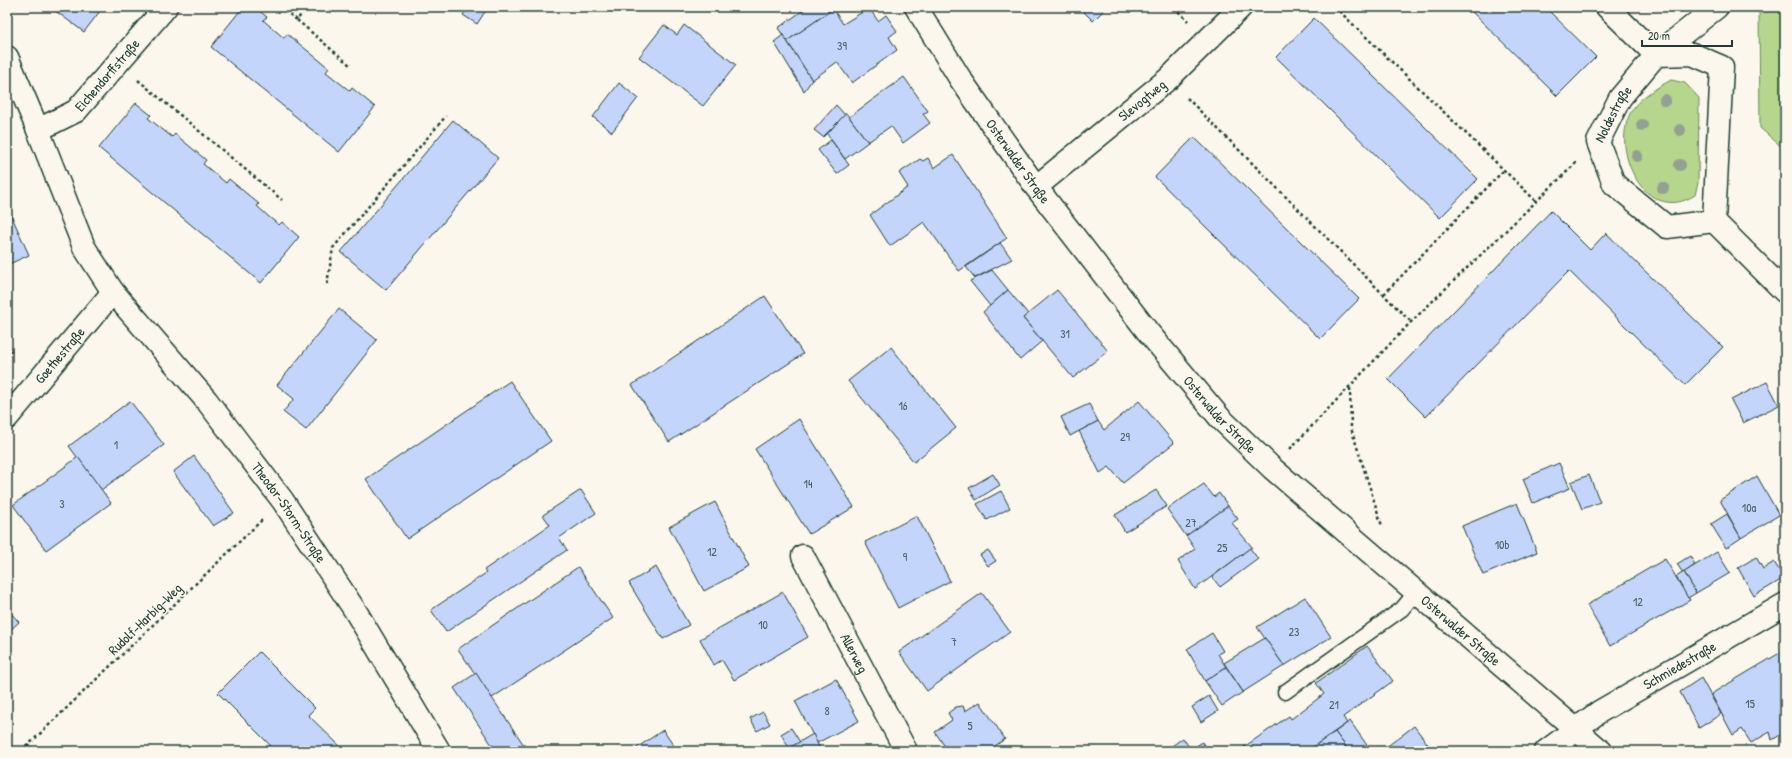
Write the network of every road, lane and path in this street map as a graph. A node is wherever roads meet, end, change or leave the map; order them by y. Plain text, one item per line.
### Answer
1 (166, 7) edge
2 (280, 7) edge
3 (307, 7) edge
4 (916, 7) edge
5 (1241, 7) edge
6 (1335, 7) edge
7 (1607, 7) edge
8 (1717, 7) edge
9 (297, 20) junction
10 (1656, 55) junction
11 (7, 57) edge
12 (118, 63) junction
13 (351, 66) dead end
14 (1168, 79) junction
15 (446, 116) dead end
16 (38, 130) junction
17 (1598, 142) junction
18 (1504, 170) junction
19 (1036, 187) junction
20 (282, 200) dead end
21 (1536, 201) junction
22 (1714, 221) junction
23 (327, 284) dead end
24 (113, 292) junction
25 (1785, 292) edge
26 (1384, 294) junction
27 (1411, 322) junction
28 (1350, 387) junction
29 (7, 418) edge
30 (1285, 454) dead end
31 (283, 501) junction
32 (1384, 533) dead end
33 (803, 556) dead end
34 (1416, 592) junction
35 (1785, 604) edge
36 (1285, 692) dead end
37 (1576, 729) junction
38 (22, 751) edge
39 (440, 751) edge
40 (906, 751) edge
41 (1546, 751) edge
42 (1601, 751) edge

1 - 12 street, Eichendorffstraße
2 - 9 path
3 - 9 path
4 - 19 street, Osterwalder Straße
5 - 14 street, Slevogtweg
6 - 18 path
7 - 10 street
8 - 10 street, Noldestraße
9 - 13 path
10 - 17 street, Noldestraße
10 - 22 street
11 - 16 street
12 - 16 street, Eichendorffstraße
12 - 20 path
14 - 19 street, Slevogtweg
14 - 26 path
15 - 23 path
16 - 24 street
17 - 21 path
17 - 22 street, Noldestraße
18 - 21 path
18 - 26 path
19 - 34 street, Osterwalder Straße
21 - 27 path
22 - 25 street
24 - 29 street, Goethestraße
24 - 31 street, Theodor-Storm-Straße
26 - 27 path
27 - 28 path
28 - 30 path
28 - 32 path
31 - 38 path, Rudolf-Harbig-Weg
31 - 39 street, Theodor-Storm-Straße
33 - 40 street, Allerweg
34 - 36 lane
34 - 37 street, Osterwalder Straße
35 - 37 street, Schmiedestraße
37 - 41 street, Schmiedestraße
37 - 42 street, Osterwalder Straße

